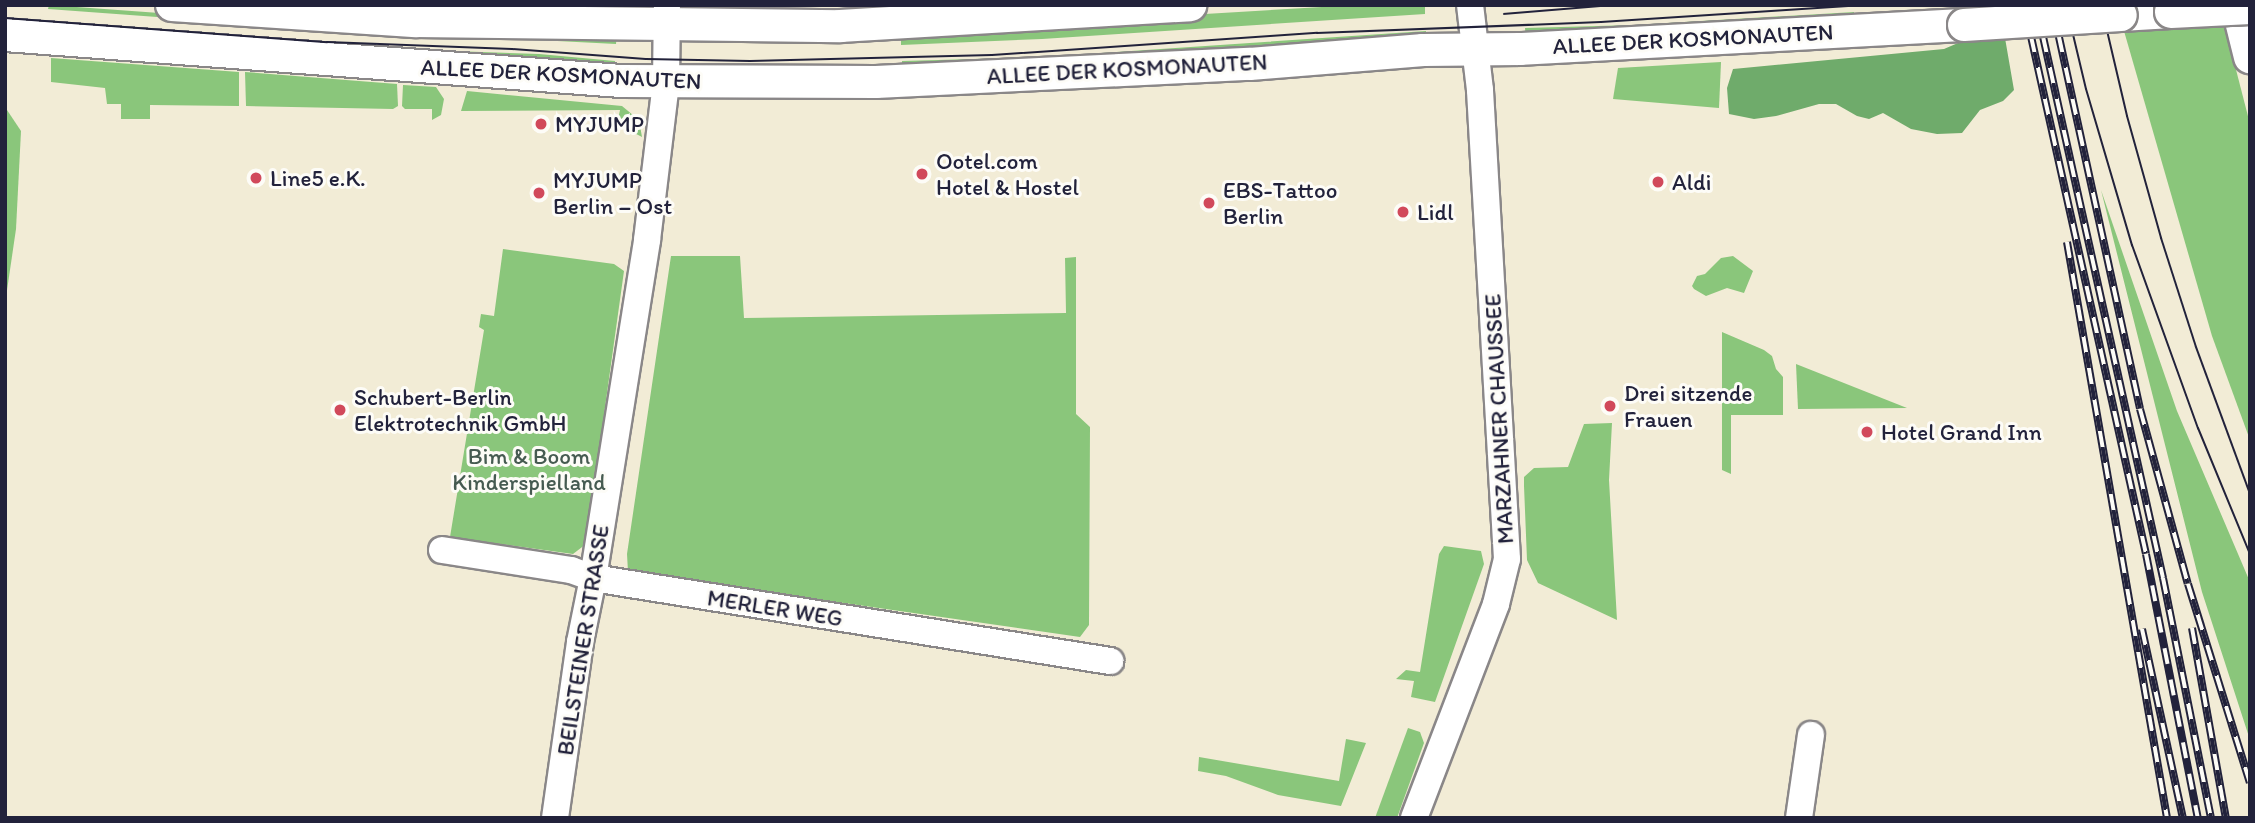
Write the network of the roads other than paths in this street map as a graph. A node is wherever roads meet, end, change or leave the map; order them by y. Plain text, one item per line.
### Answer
1 (172, 5) edge
2 (1190, 5) edge
3 (1470, 5) edge
4 (2237, 5) edge
5 (2250, 8) edge
6 (667, 14) edge
7 (5, 35) edge
8 (1475, 49) junction
9 (2250, 57) edge
10 (666, 83) junction
11 (442, 550) dead end
12 (593, 578) junction
13 (1110, 661) dead end
14 (1811, 735) dead end
15 (555, 818) edge
16 (1414, 818) edge
17 (1799, 818) edge

1 - 6 main road, ALLEE DER KOSMONAUTEN
2 - 6 main road, ALLEE DER KOSMONAUTEN
3 - 8 street, MARZAHNER CHAUSSEE
4 - 9 main road
5 - 8 main road, ALLEE DER KOSMONAUTEN, bridge
6 - 10 street, BEILSTEINER STRASSE
7 - 10 main road, ALLEE DER KOSMONAUTEN
8 - 10 main road, ALLEE DER KOSMONAUTEN
8 - 16 street, MARZAHNER CHAUSSEE
10 - 12 street, BEILSTEINER STRASSE
11 - 12 street, MERLER WEG
12 - 13 street, MERLER WEG
12 - 15 street, BEILSTEINER STRASSE
14 - 17 street

